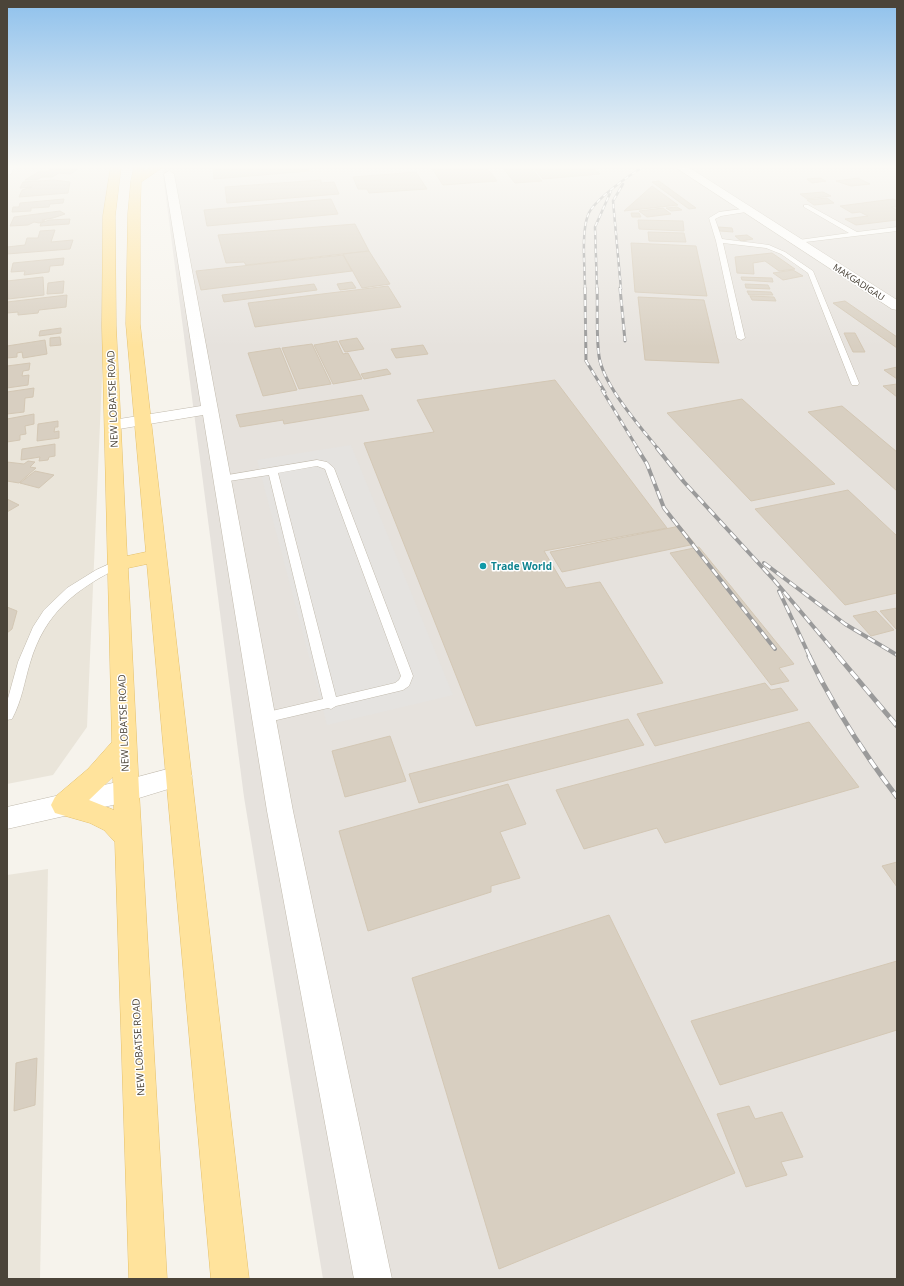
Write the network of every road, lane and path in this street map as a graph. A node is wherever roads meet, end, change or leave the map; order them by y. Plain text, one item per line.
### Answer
1 (109, 227) edge
2 (136, 227) edge
3 (175, 227) edge
4 (715, 227) edge
5 (776, 227) edge
6 (843, 227) edge
7 (897, 229) edge
8 (855, 234) junction
9 (719, 242) junction
10 (799, 242) junction
11 (897, 306) edge
12 (741, 338) dead end
13 (855, 383) dead end
14 (210, 409) junction
15 (143, 420) junction
16 (113, 425) junction
17 (273, 471) junction
18 (222, 478) junction
19 (156, 556) junction
20 (118, 564) junction
21 (331, 704) junction
22 (7, 715) edge
23 (264, 718) junction
24 (124, 744) junction
25 (179, 776) junction
26 (126, 791) junction
27 (64, 805) junction
28 (7, 818) edge
29 (128, 838) junction
30 (148, 1279) edge
31 (230, 1279) edge
32 (373, 1279) edge

1 - 16 main road, NEW LOBATSE ROAD
2 - 15 main road
3 - 14 street
4 - 9 lane
5 - 10 street, MAKGADIGAU
6 - 8 lane
7 - 8 lane
8 - 10 lane
9 - 12 lane
9 - 13 lane
10 - 11 street, MAKGADIGAU
14 - 15 street
14 - 18 street
15 - 16 street
15 - 19 main road
16 - 20 main road, NEW LOBATSE ROAD
17 - 18 lane
17 - 21 lane
17 - 21 lane
18 - 23 street
19 - 20 main road
19 - 25 main road
20 - 22 lane
20 - 24 main road, NEW LOBATSE ROAD
21 - 23 lane
23 - 32 street
24 - 26 main road, NEW LOBATSE ROAD
24 - 27 main road
25 - 26 street
25 - 31 main road
26 - 27 street
26 - 29 main road, NEW LOBATSE ROAD
27 - 28 street
27 - 29 main road
29 - 30 main road, NEW LOBATSE ROAD

